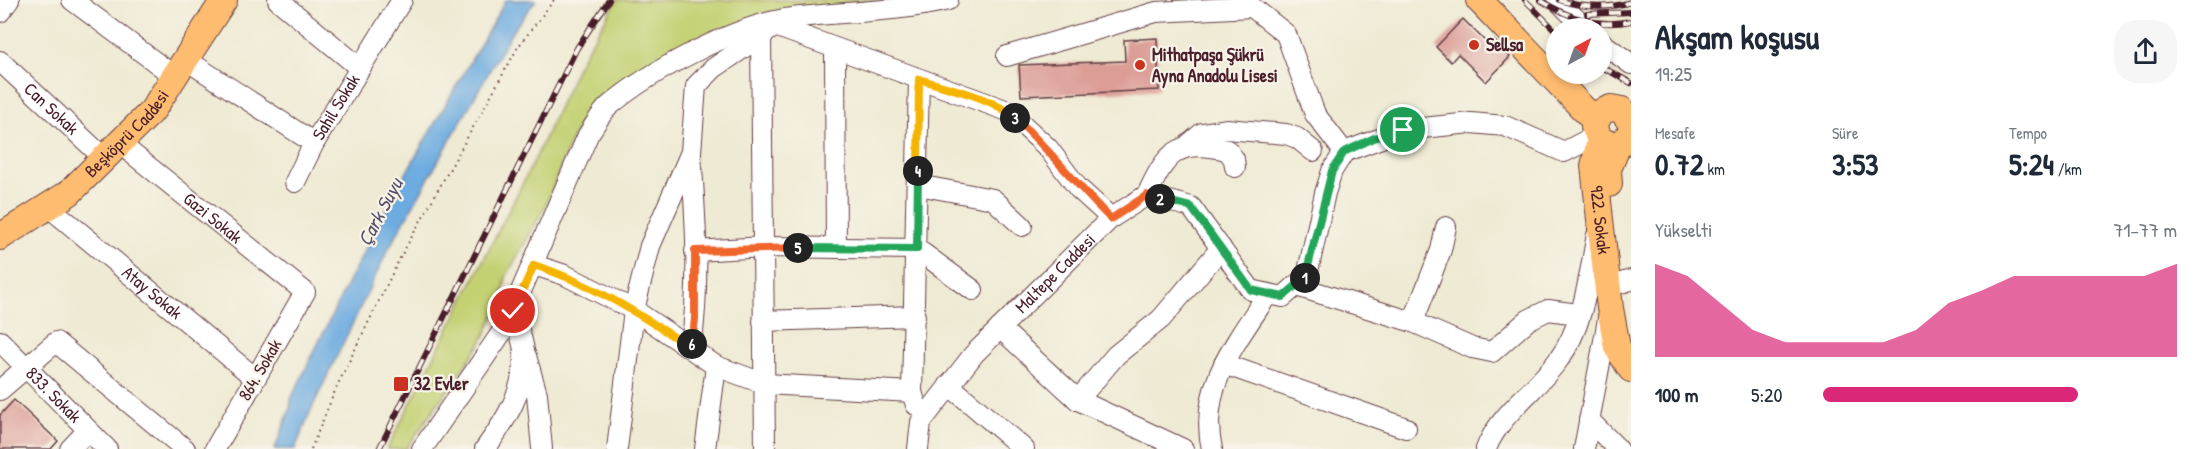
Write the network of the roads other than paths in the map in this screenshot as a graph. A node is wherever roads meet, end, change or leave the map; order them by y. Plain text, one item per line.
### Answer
1 (9, 0) edge
2 (72, 0) edge
3 (278, 0) edge
4 (402, 0) edge
5 (948, 0) edge
6 (1479, 0) edge
7 (1497, 0) edge
8 (1557, 0) edge
9 (220, 1) edge
10 (0, 12) edge
11 (1575, 18) edge
12 (774, 27) junction
13 (835, 49) junction
14 (1612, 50) edge
15 (1546, 51) edge
16 (1008, 56) dead end
17 (0, 61) edge
18 (1631, 64) edge
19 (180, 67) junction
20 (360, 68) junction
21 (919, 79) junction
22 (1578, 84) edge
23 (1615, 126) edge
24 (314, 144) junction
25 (1188, 145) junction
26 (112, 151) junction
27 (1313, 151) dead end
28 (691, 152) junction
29 (1344, 152) junction
30 (1564, 152) junction
31 (1594, 166) junction
32 (1235, 168) dead end
33 (295, 182) dead end
34 (918, 185) junction
35 (1147, 195) junction
36 (49, 207) junction
37 (1600, 218) junction
38 (1111, 219) junction
39 (1022, 226) dead end
40 (1446, 227) dead end
41 (0, 237) edge
42 (765, 247) junction
43 (836, 248) junction
44 (1221, 248) junction
45 (917, 249) junction
46 (695, 251) junction
47 (534, 265) junction
48 (1626, 281) edge
49 (1296, 286) junction
50 (972, 290) dead end
51 (305, 292) joint
52 (1268, 294) junction
53 (1610, 308) junction
54 (634, 310) junction
55 (513, 311) junction
56 (1578, 314) junction
57 (915, 316) junction
58 (763, 321) junction
59 (1413, 322) junction
60 (1000, 328) junction
61 (1623, 335) edge
62 (0, 341) edge
63 (691, 348) junction
64 (524, 351) junction
65 (1224, 364) junction
66 (716, 366) junction
67 (1631, 369) edge
68 (26, 370) junction
69 (255, 378) junction
70 (765, 384) junction
71 (950, 385) junction
72 (1631, 385) edge
73 (0, 390) edge
74 (912, 392) junction
75 (1078, 400) junction
76 (1588, 420) junction
77 (921, 422) junction
78 (1406, 428) dead end
79 (87, 431) junction
80 (70, 449) edge
81 (107, 449) edge
82 (185, 449) edge
83 (215, 449) edge
84 (422, 449) edge
85 (485, 449) edge
86 (542, 449) edge
87 (617, 449) edge
88 (705, 449) edge
89 (765, 449) edge
90 (918, 449) edge
91 (1024, 449) edge
92 (1182, 449) edge
93 (1212, 449) edge
94 (1486, 449) edge
95 (1584, 449) edge
96 (1618, 449) edge

1 - 10 street
2 - 19 street, Sahil Sokak
3 - 20 street
4 - 20 street, Sahil Sokak
5 - 12 street
6 - 23 main road
7 - 15 main road
8 - 11 street
9 - 19 main road, Beşköprü Caddesi
12 - 13 street
12 - 28 street
12 - 42 street
12 - 47 street
13 - 21 street
13 - 43 street
14 - 18 street
16 - 29 street
17 - 26 street, Can Sokak
19 - 24 street, Sahil Sokak
19 - 26 main road, Beşköprü Caddesi
20 - 24 street, Sahil Sokak
21 - 34 street
21 - 38 street
22 - 23 main road
23 - 30 street
23 - 31 main road, 922. Sokak
23 - 48 main road
24 - 33 street
25 - 27 street
25 - 32 street
25 - 35 street
26 - 36 main road, Beşköprü Caddesi
26 - 51 street, Gazi Sokak
28 - 46 street
28 - 54 street
29 - 30 street
29 - 49 street
30 - 31 street
31 - 37 main road, 922. Sokak
34 - 39 street
34 - 45 street
35 - 38 street, Maltepe Caddesi
35 - 44 street
36 - 41 main road, Beşköprü Caddesi
36 - 69 street, Atay Sokak
37 - 53 main road, 922. Sokak
37 - 56 street
38 - 60 street, Maltepe Caddesi
40 - 59 street
42 - 43 street
42 - 46 street
42 - 58 street
43 - 45 street
44 - 52 street
44 - 75 street
45 - 50 street
45 - 57 street
46 - 63 street
47 - 54 street
47 - 55 street
48 - 61 main road
49 - 52 street
49 - 59 street
51 - 69 street, 864. Sokak
52 - 65 street
53 - 61 main road, 922. Sokak
53 - 76 street
54 - 63 street
54 - 87 street
55 - 64 street
55 - 84 street
56 - 59 street
56 - 94 street
57 - 58 street
57 - 74 street
58 - 70 street
60 - 71 street, Maltepe Caddesi
60 - 75 street
61 - 67 main road, 922. Sokak
61 - 72 main road
62 - 68 street, 833. Sokak
63 - 66 street
64 - 85 street
64 - 86 street
65 - 78 street
65 - 93 street
66 - 70 street
66 - 88 street
68 - 73 street
68 - 79 street, 833. Sokak
68 - 82 street
69 - 83 street, 864. Sokak
70 - 74 street
70 - 89 street
71 - 77 street, Maltepe Caddesi
71 - 91 street
74 - 77 street
75 - 92 street
76 - 95 street
76 - 96 street
77 - 90 street
79 - 80 street
79 - 81 street, 833. Sokak

